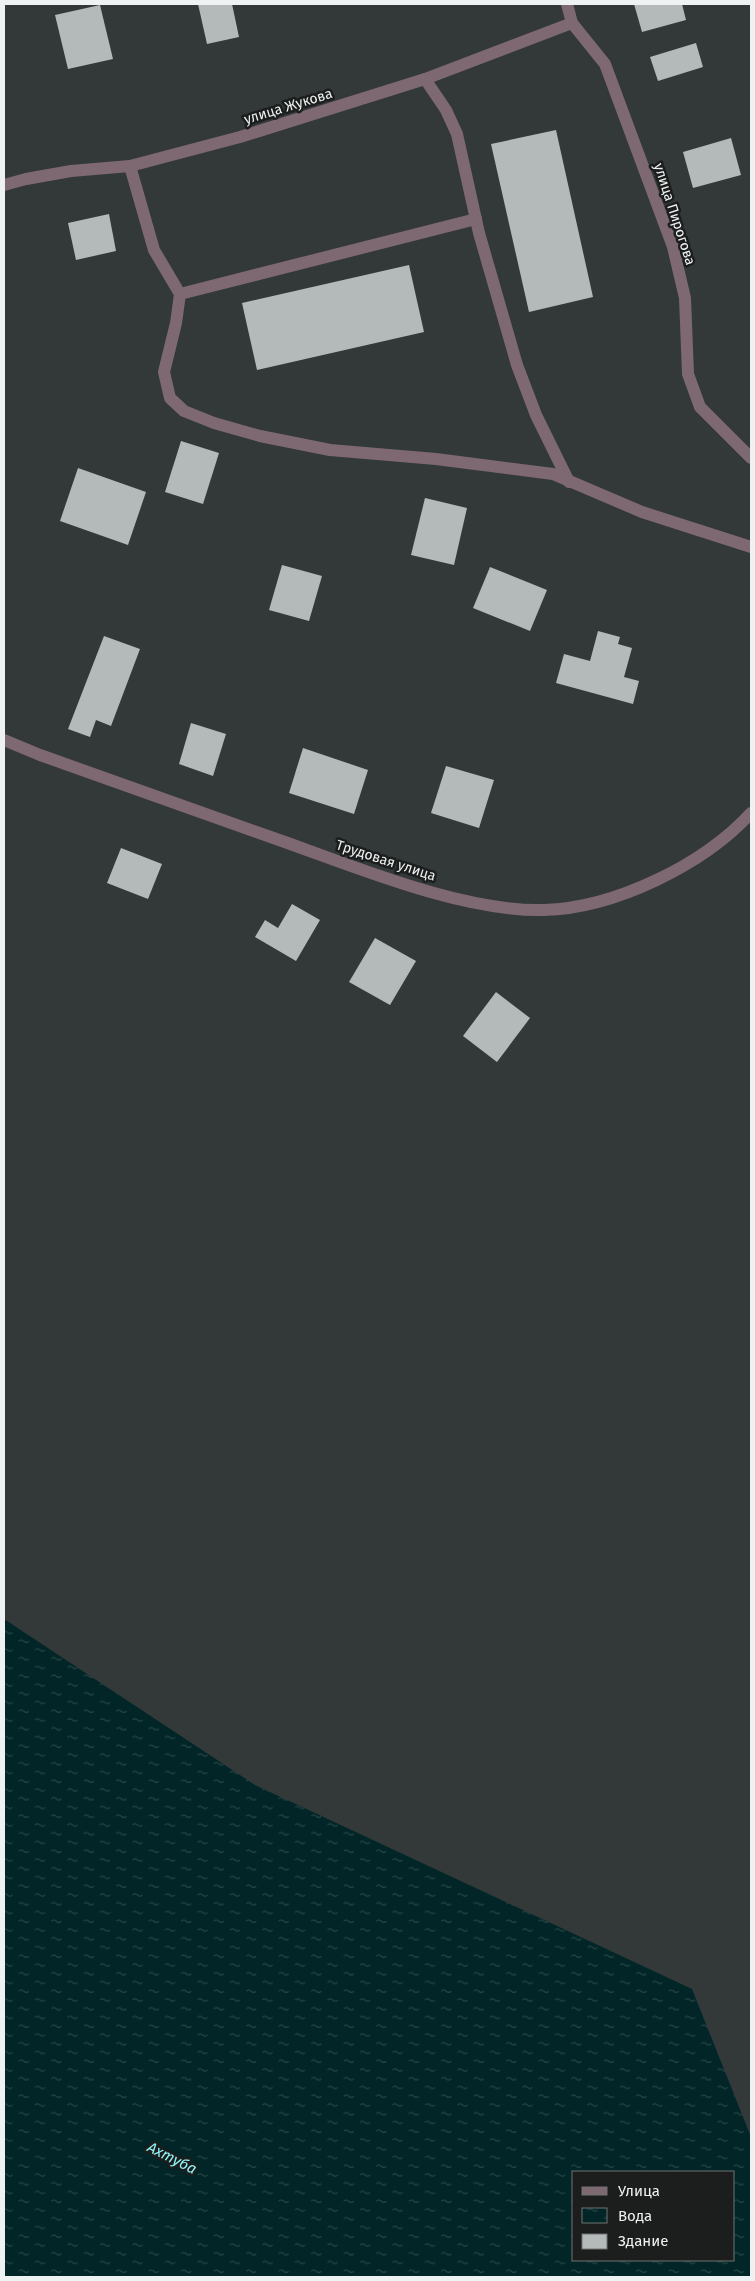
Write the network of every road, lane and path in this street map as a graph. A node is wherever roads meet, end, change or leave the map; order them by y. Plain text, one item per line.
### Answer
1 (568, 4) edge
2 (572, 24) junction
3 (425, 79) junction
4 (130, 166) junction
5 (4, 185) edge
6 (476, 219) junction
7 (180, 294) junction
8 (751, 458) edge
9 (570, 482) junction
10 (751, 547) edge
11 (4, 740) edge
12 (751, 813) edge

1 - 2 street, улица Пирогова
2 - 3 street, улица Жукова
2 - 8 street, улица Пирогова
3 - 4 street, улица Жукова
3 - 6 street
4 - 5 street, улица Жукова
4 - 7 street
6 - 7 street
6 - 9 street
7 - 9 street
9 - 10 street
11 - 12 street, Трудовая улица

